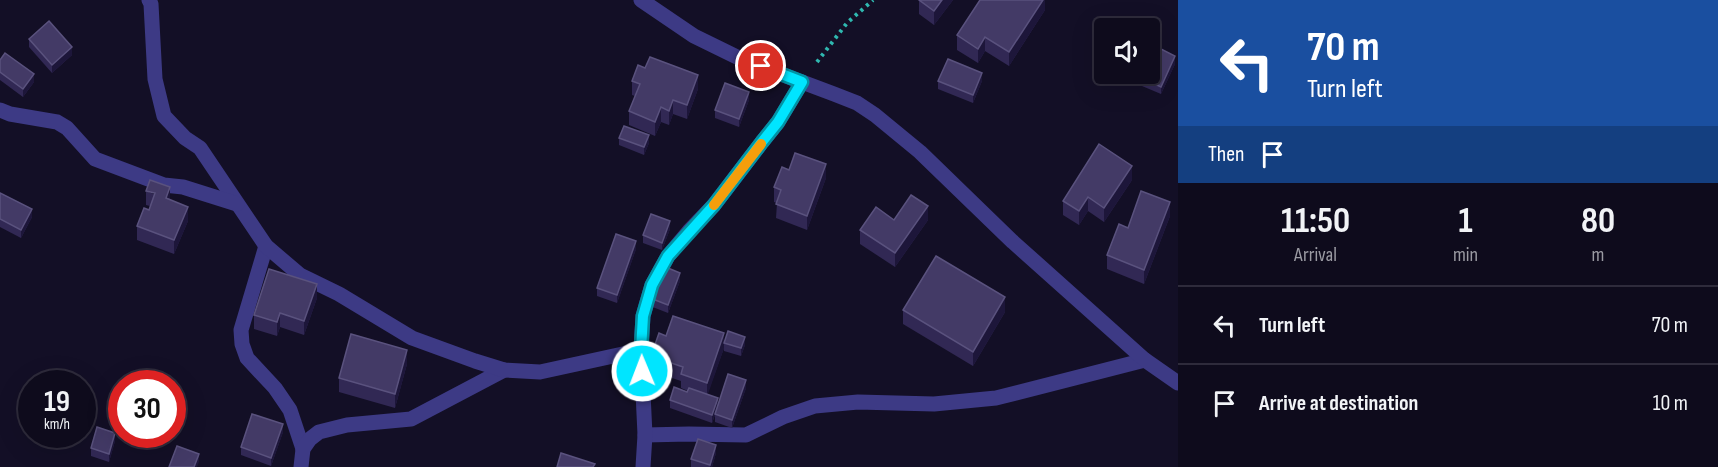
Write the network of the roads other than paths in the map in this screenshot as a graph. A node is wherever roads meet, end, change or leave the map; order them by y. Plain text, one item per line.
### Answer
1 (149, 0) edge
2 (640, 0) edge
3 (802, 82) junction
4 (0, 110) edge
5 (237, 204) junction
6 (266, 246) junction
7 (641, 350) junction
8 (1145, 360) junction
9 (504, 370) junction
10 (1178, 383) edge
11 (645, 435) junction
12 (303, 448) junction
13 (301, 467) edge
14 (643, 467) edge

1 - 5 street
2 - 3 street
3 - 7 street
3 - 8 street
4 - 5 street
5 - 6 street
6 - 9 street
6 - 12 street
7 - 9 street
7 - 11 street
8 - 10 street
8 - 11 street
9 - 12 street
11 - 14 street
12 - 13 street

